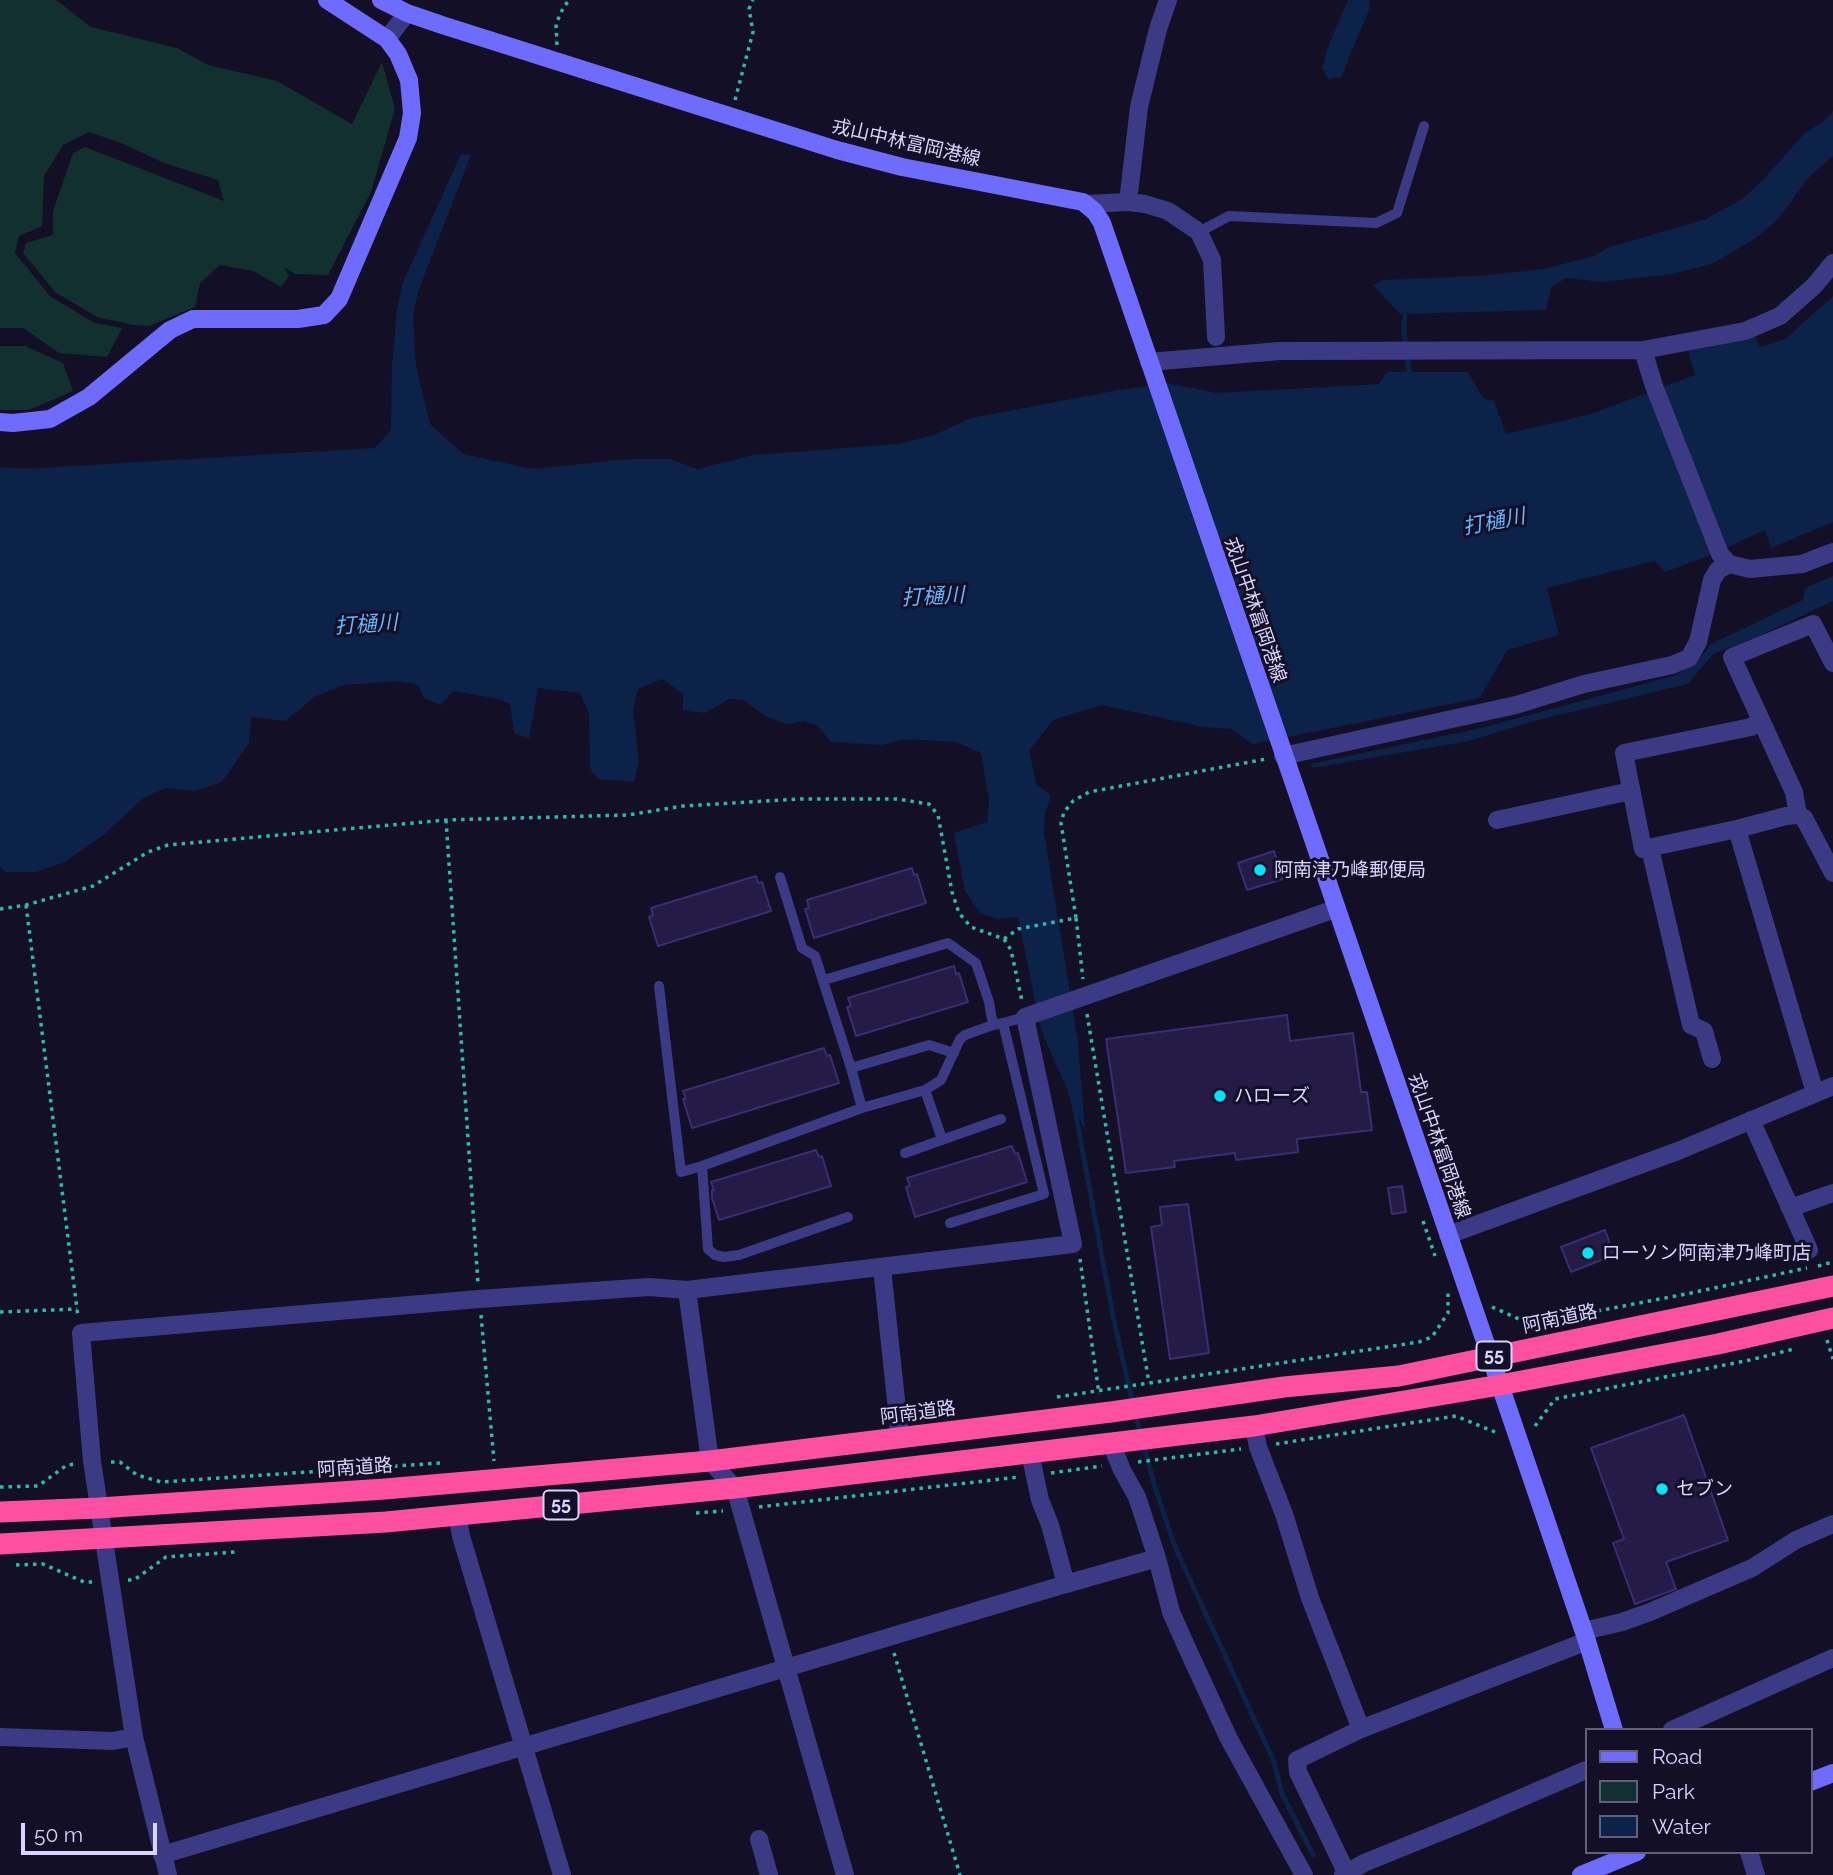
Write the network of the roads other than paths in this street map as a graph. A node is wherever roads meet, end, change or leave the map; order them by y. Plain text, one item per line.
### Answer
1 (327, 0) edge
2 (381, 0) edge
3 (1168, 0) edge
4 (407, 13) junction
5 (387, 39) junction
6 (1424, 126) dead end
7 (1129, 192) junction
8 (1087, 204) junction
9 (1199, 232) junction
10 (1833, 263) edge
11 (1216, 337) dead end
12 (1643, 350) junction
13 (1151, 369) junction
14 (0, 422) edge
15 (1833, 552) edge
16 (1725, 559) junction
17 (1833, 663) edge
18 (1762, 721) junction
19 (1274, 752) junction
20 (1631, 791) junction
21 (1798, 815) junction
22 (1497, 820) dead end
23 (1737, 829) junction
24 (1650, 848) junction
25 (1833, 873) edge
26 (780, 877) dead end
27 (1335, 909) junction
28 (824, 980) junction
29 (659, 986) dead end
30 (1029, 1016) junction
31 (998, 1024) junction
32 (954, 1053) junction
33 (1712, 1059) dead end
34 (851, 1068) junction
35 (1833, 1086) edge
36 (925, 1090) junction
37 (1815, 1093) junction
38 (862, 1108) junction
39 (1001, 1119) dead end
40 (1751, 1120) junction
41 (942, 1139) junction
42 (905, 1153) dead end
43 (702, 1166) junction
44 (1833, 1193) edge
45 (1790, 1208) junction
46 (849, 1217) dead end
47 (950, 1223) dead end
48 (1448, 1235) junction
49 (1809, 1250) dead end
50 (881, 1268) junction
51 (1833, 1286) edge
52 (687, 1290) junction
53 (1833, 1318) edge
54 (1489, 1357) junction
55 (1500, 1385) junction
56 (1256, 1437) junction
57 (900, 1438) junction
58 (1115, 1442) junction
59 (1030, 1452) junction
60 (710, 1461) junction
61 (735, 1488) junction
62 (99, 1508) junction
63 (0, 1512) edge
64 (457, 1515) junction
65 (1833, 1524) edge
66 (104, 1539) junction
67 (0, 1544) edge
68 (1157, 1558) junction
69 (1066, 1584) junction
70 (1585, 1636) junction
71 (1833, 1658) edge
72 (787, 1670) junction
73 (1613, 1728) edge
74 (1676, 1728) edge
75 (1361, 1729) junction
76 (0, 1737) edge
77 (134, 1737) junction
78 (525, 1748) junction
79 (1584, 1771) edge
80 (1833, 1773) edge
81 (1812, 1781) edge
82 (759, 1839) dead end
83 (1632, 1854) edge
84 (1750, 1854) edge
85 (162, 1855) junction
86 (1344, 1874) edge
87 (168, 1875) edge
88 (562, 1875) edge
89 (769, 1875) edge
90 (845, 1875) edge
91 (1304, 1875) edge
92 (1581, 1875) edge
93 (1756, 1875) edge

1 - 5 main road
2 - 4 main road, 戎山中林富岡港線
3 - 7 street
4 - 5 street
4 - 8 main road, 戎山中林富岡港線
5 - 14 main road
6 - 9 lane
7 - 8 street
7 - 9 street
8 - 13 main road, 戎山中林富岡港線
9 - 11 street
10 - 12 street
12 - 13 street
12 - 16 street
13 - 19 main road, 戎山中林富岡港線
15 - 16 street
16 - 19 street
17 - 18 street
18 - 20 street
18 - 21 street
19 - 27 main road, 戎山中林富岡港線
20 - 22 street
20 - 24 street
21 - 23 street
21 - 25 street
23 - 24 street
23 - 37 street
24 - 33 street
26 - 28 lane
27 - 30 street
27 - 48 main road, 戎山中林富岡港線
28 - 31 lane
28 - 34 lane
29 - 43 lane
30 - 31 lane
30 - 50 street
31 - 32 lane
31 - 47 lane
32 - 34 lane
32 - 36 lane
34 - 38 lane
35 - 37 street
36 - 38 lane
36 - 41 lane
37 - 40 street
38 - 43 lane
39 - 41 lane
40 - 45 street
40 - 48 street
41 - 42 lane
43 - 46 lane
44 - 45 street
45 - 49 street
48 - 54 main road, 戎山中林富岡港線
50 - 52 street
50 - 57 street
51 - 54 highway, 阿南道路 / 55
52 - 60 street
52 - 62 street
53 - 55 highway, 55
54 - 55 main road, 戎山中林富岡港線
54 - 57 highway, 阿南道路 / 55
55 - 56 highway, 55
55 - 70 main road, 戎山中林富岡港線
56 - 58 highway, 55
56 - 75 street
57 - 60 highway, 阿南道路 / 55
58 - 59 highway, 55
58 - 68 street
59 - 61 highway, 55
59 - 69 street
60 - 61 street
60 - 62 highway, 阿南道路 / 55
61 - 64 highway, 55
61 - 72 street
62 - 63 highway, 阿南道路 / 55
62 - 66 street
64 - 66 highway, 55
64 - 78 street
65 - 70 street
66 - 67 highway, 55
66 - 77 street
68 - 69 street
68 - 91 street
69 - 72 street
70 - 73 main road, 戎山中林富岡港線
70 - 75 street
71 - 74 street
72 - 78 street
72 - 90 street
75 - 86 street
76 - 77 street
77 - 85 street
78 - 85 street
78 - 88 street
79 - 86 street
80 - 81 main road
82 - 89 street
83 - 92 main road
84 - 93 street
85 - 87 street

